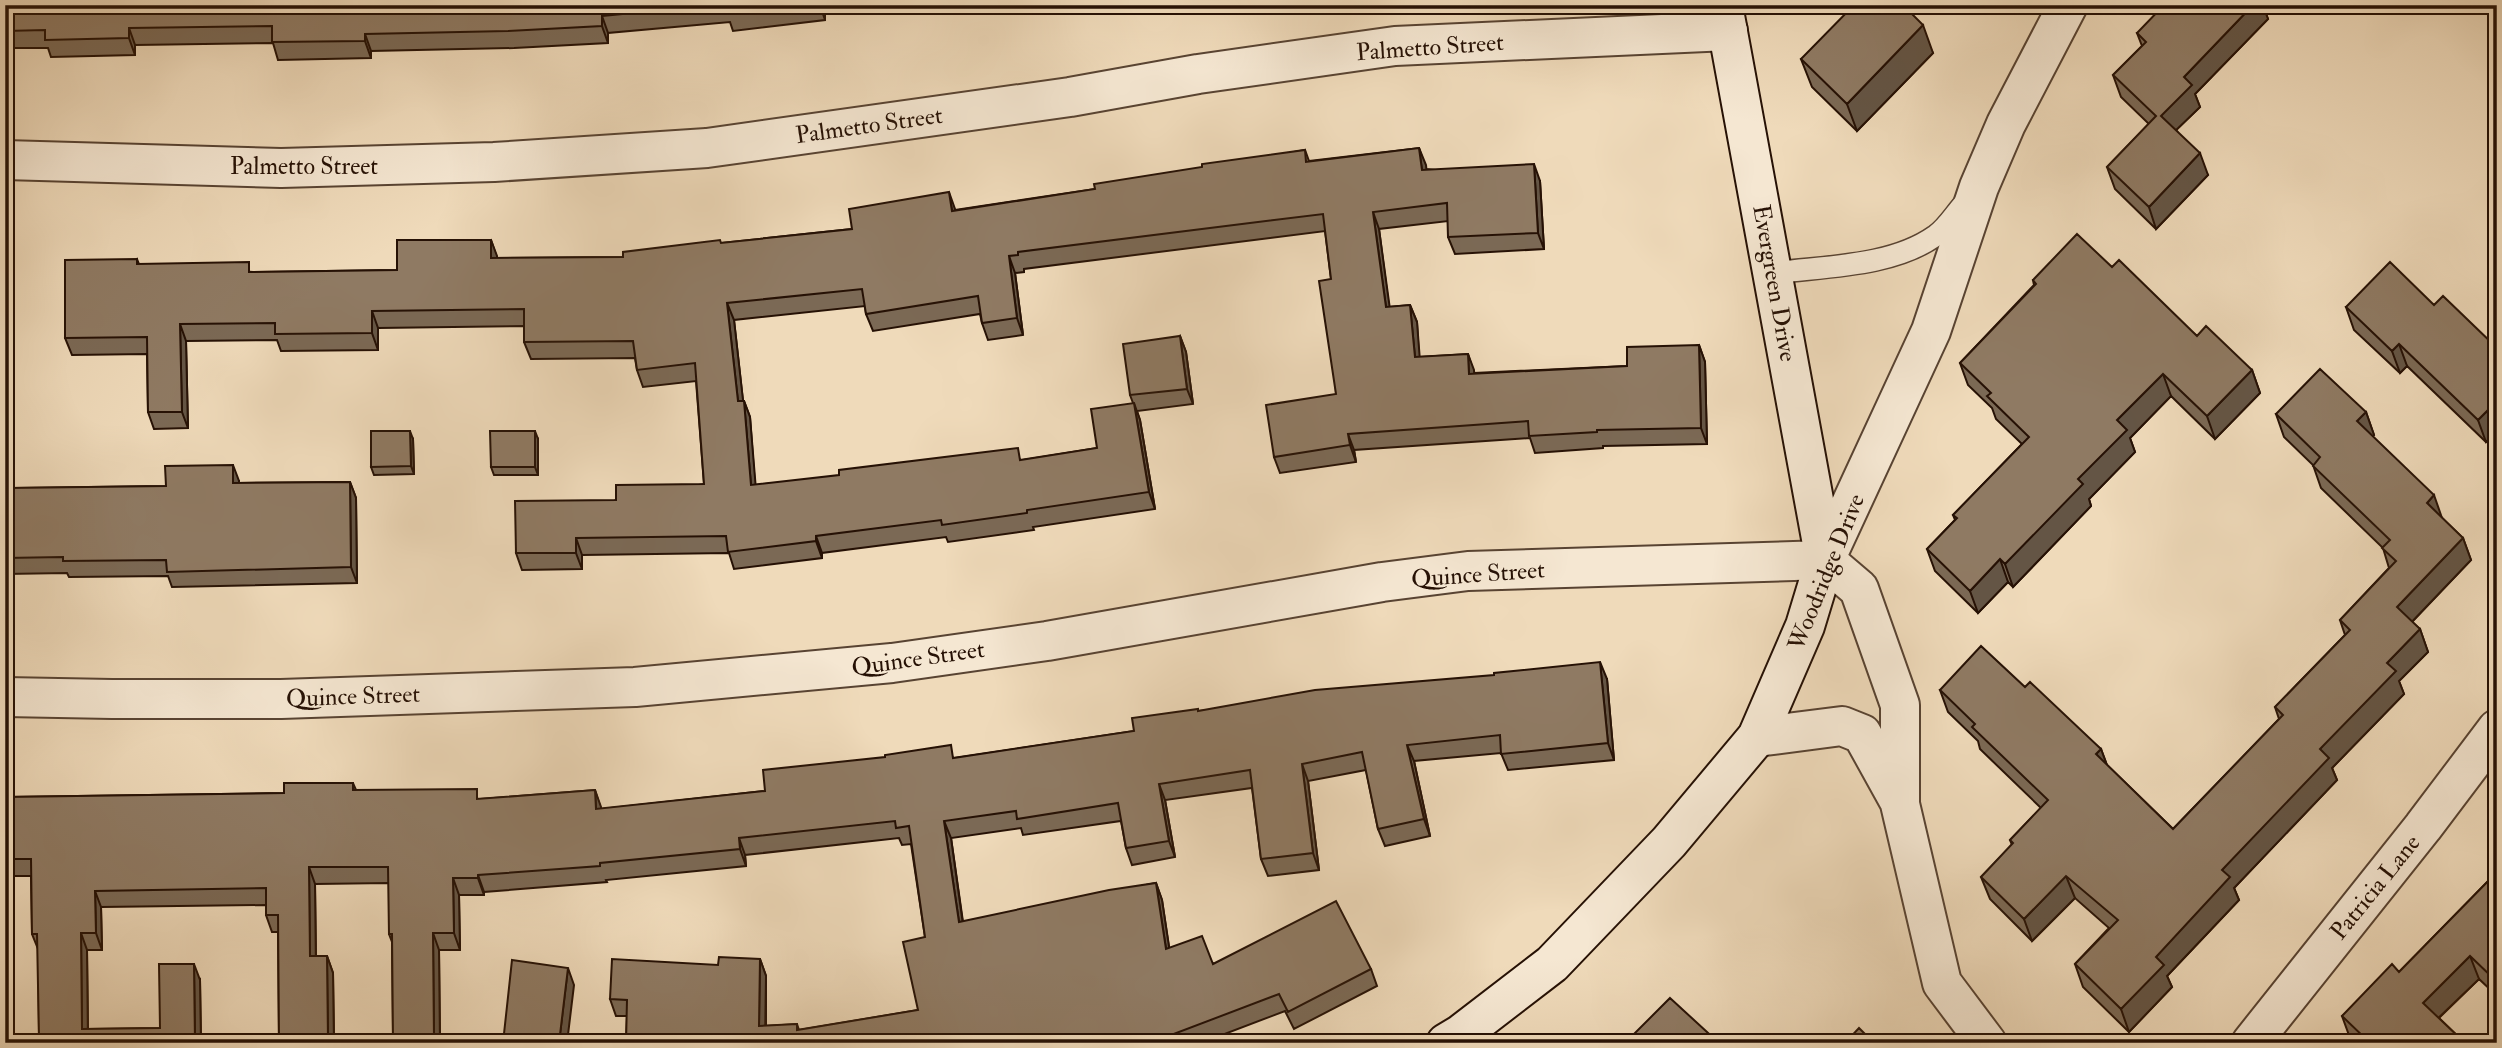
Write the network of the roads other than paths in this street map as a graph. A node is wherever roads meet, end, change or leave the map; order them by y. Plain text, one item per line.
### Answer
1 (2068, 5) edge
2 (1726, 18) edge
3 (5, 160) edge
4 (1979, 187) junction
5 (1773, 273) junction
6 (1825, 560) junction
7 (5, 696) edge
8 (2497, 729) edge
9 (1757, 737) junction
10 (1900, 804) junction
11 (1455, 1040) edge
12 (1987, 1043) edge
13 (2251, 1043) edge

1 - 4 street, Woodridge Drive
2 - 3 street, Palmetto Street
2 - 5 street, Evergreen Drive
4 - 5 lane
4 - 6 street, Woodridge Drive
5 - 6 street, Evergreen Drive
6 - 7 street, Quince Street
6 - 9 street, Woodridge Drive
6 - 10 street
8 - 13 street, Patricia Lane
9 - 10 street
9 - 11 street, Woodridge Drive
10 - 12 street

